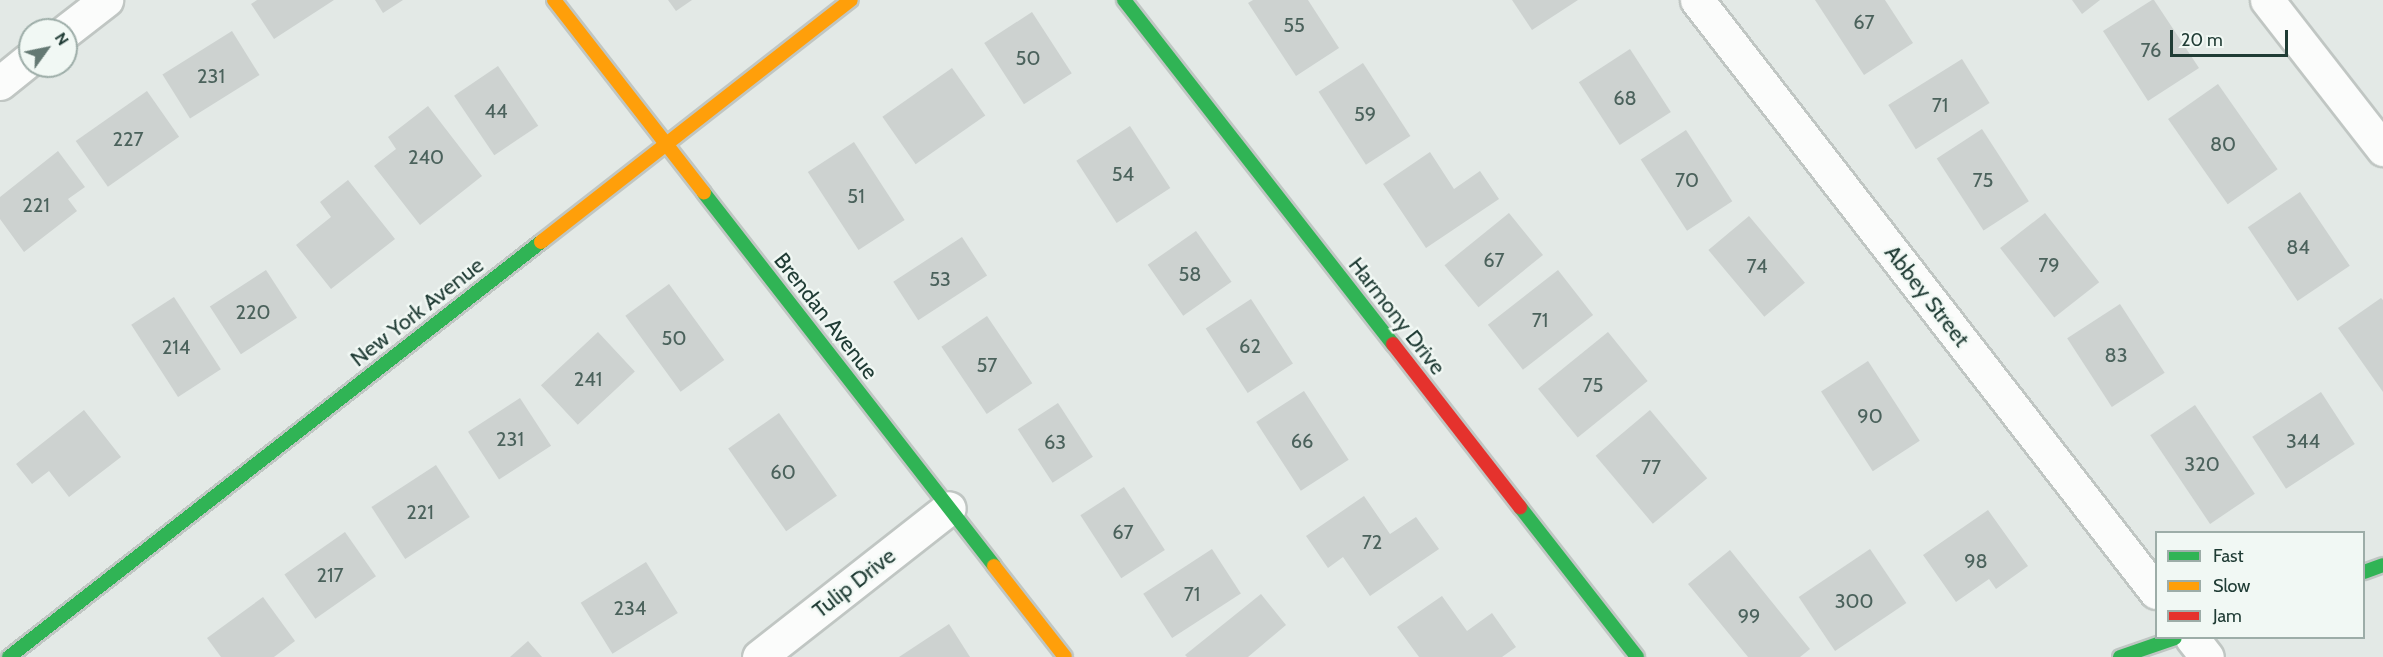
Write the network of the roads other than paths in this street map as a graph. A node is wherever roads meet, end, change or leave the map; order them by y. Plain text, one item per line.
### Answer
1 (106, 0) edge
2 (554, 0) edge
3 (851, 0) edge
4 (1124, 0) edge
5 (1697, 0) edge
6 (2267, 0) edge
7 (78, 22) edge
8 (18, 69) edge
9 (0, 83) edge
10 (666, 144) junction
11 (2383, 149) edge
12 (949, 508) junction
13 (2383, 565) edge
14 (2365, 572) edge
15 (2155, 589) edge
16 (2172, 639) edge
17 (2193, 639) edge
18 (9, 657) edge
19 (759, 657) edge
20 (1065, 657) edge
21 (1637, 657) edge
22 (2120, 657) edge
23 (2207, 657) edge

1 - 7 street
2 - 10 street, Brendan Avenue
3 - 10 street, New York Avenue
4 - 21 street, Harmony Drive
5 - 15 street, Abbey Street
6 - 11 street
8 - 9 street
10 - 12 street, Brendan Avenue
10 - 18 street, New York Avenue
12 - 19 street, Tulip Drive
12 - 20 street, Brendan Avenue
13 - 14 street
16 - 22 street
17 - 23 street

